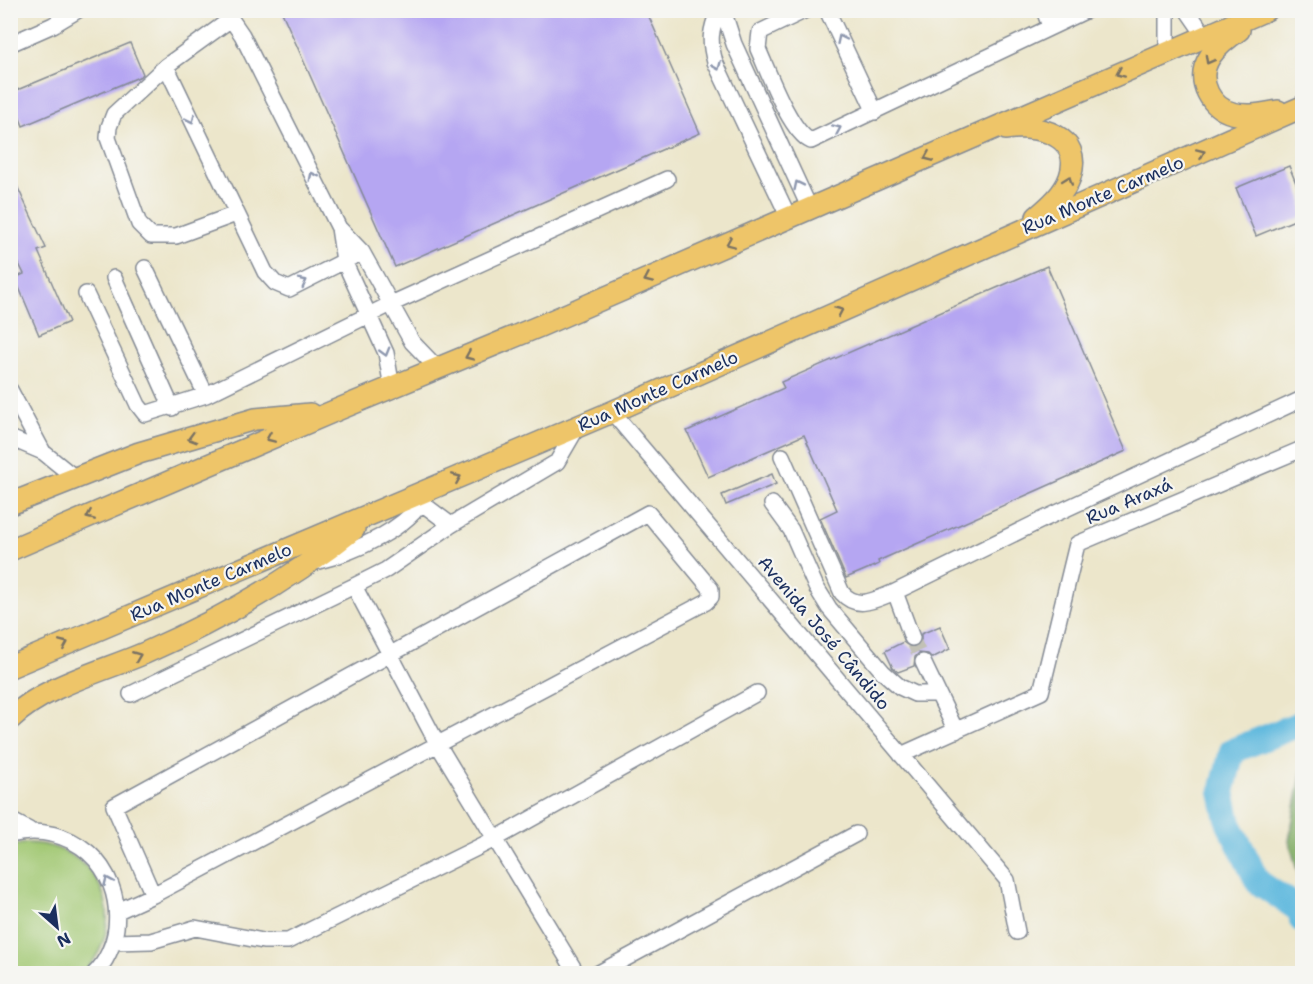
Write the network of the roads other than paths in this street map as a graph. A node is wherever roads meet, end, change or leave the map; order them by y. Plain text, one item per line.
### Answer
1 (78, 10) edge
2 (721, 10) edge
3 (807, 10) edge
4 (827, 10) edge
5 (1044, 10) edge
6 (1087, 10) edge
7 (1167, 10) edge
8 (1187, 10) edge
9 (1268, 10) edge
10 (231, 15) edge
11 (712, 26) junction
12 (1050, 26) junction
13 (728, 28) junction
14 (1205, 36) junction
15 (10, 44) edge
16 (1167, 52) junction
17 (166, 66) junction
18 (782, 100) junction
19 (1302, 106) edge
20 (765, 110) junction
21 (875, 112) junction
22 (742, 117) junction
23 (981, 134) junction
24 (667, 178) dead end
25 (810, 208) junction
26 (236, 214) junction
27 (789, 218) junction
28 (339, 228) junction
29 (1012, 234) junction
30 (362, 252) junction
31 (344, 261) junction
32 (146, 268) dead end
33 (114, 278) dead end
34 (86, 294) dead end
35 (391, 304) junction
36 (371, 314) junction
37 (438, 369) junction
38 (392, 388) junction
39 (10, 390) edge
40 (206, 395) junction
41 (1302, 399) edge
42 (171, 408) junction
43 (332, 412) junction
44 (612, 412) junction
45 (578, 426) junction
46 (10, 438) edge
47 (1302, 449) edge
48 (43, 452) junction
49 (782, 456) dead end
50 (74, 477) junction
51 (426, 497) junction
52 (10, 504) edge
53 (772, 504) dead end
54 (373, 514) junction
55 (451, 525) junction
56 (10, 550) edge
57 (312, 562) junction
58 (354, 586) junction
59 (895, 592) junction
60 (912, 638) tunnel mouth
61 (390, 656) junction
62 (923, 662) tunnel mouth
63 (10, 667) edge
64 (757, 693) dead end
65 (938, 693) junction
66 (131, 694) dead end
67 (10, 719) edge
68 (956, 731) junction
69 (437, 743) junction
70 (901, 755) junction
71 (10, 820) edge
72 (29, 830) junction
73 (856, 834) dead end
74 (10, 835) edge
75 (495, 839) junction
76 (153, 895) junction
77 (118, 911) junction
78 (1017, 932) dead end
79 (114, 942) junction
80 (94, 974) edge
81 (577, 974) edge
82 (597, 974) edge

1 - 15 street
2 - 11 street
2 - 13 street
3 - 18 street
21 -> 4 street
5 - 12 street
6 - 12 street
7 - 16 street
8 - 14 street
9 - 14 highway
9 -> 19 highway
10 - 17 street
28 -> 10 street
11 - 13 street
11 -> 22 street
12 - 21 street
13 - 20 street
14 - 16 highway
16 -> 23 highway
17 -> 26 street
17 - 26 street
18 - 20 street
18 -> 21 street
29 -> 19 highway, Rua Monte Carmelo
20 - 22 street
25 -> 20 street
22 - 27 street
23 -> 25 highway
29 -> 23 highway
24 - 35 street
25 - 27 highway
26 -> 31 street
27 -> 37 highway
28 - 30 street
28 - 31 street
44 -> 29 highway, Rua Monte Carmelo
30 - 31 street
30 - 35 street
31 - 36 street
32 - 40 street
33 - 42 street
34 - 42 street
35 - 36 street
35 - 37 street
36 -> 38 street
36 - 40 street
37 - 38 highway
38 - 43 highway
39 - 48 street
40 - 42 street
41 - 59 street
43 -> 50 highway
43 -> 56 highway
44 - 45 highway, Rua Monte Carmelo
44 - 70 street, Avenida José Cândido
51 -> 45 highway, Rua Monte Carmelo
45 - 55 street
46 - 48 street
47 - 68 street, Rua Araxá
48 - 50 street
49 - 59 street
50 - 52 highway
51 - 54 highway, Rua Monte Carmelo
51 - 55 street
51 - 57 street
53 - 65 street
54 - 57 highway
63 -> 54 highway, Rua Monte Carmelo
55 - 58 street
67 -> 57 highway
58 - 61 street
58 - 66 street
59 - 60 street
61 - 69 street
61 - 69 street
61 - 76 street
62 - 65 street
64 - 75 street
65 - 68 street
68 - 70 street
69 - 75 street
69 - 76 street
70 - 78 street, Avenida José Cândido
71 - 72 street
72 - 74 street
77 -> 72 street
73 - 82 street
75 - 79 street
75 - 81 street
76 - 77 street
77 - 79 street
79 - 80 street

